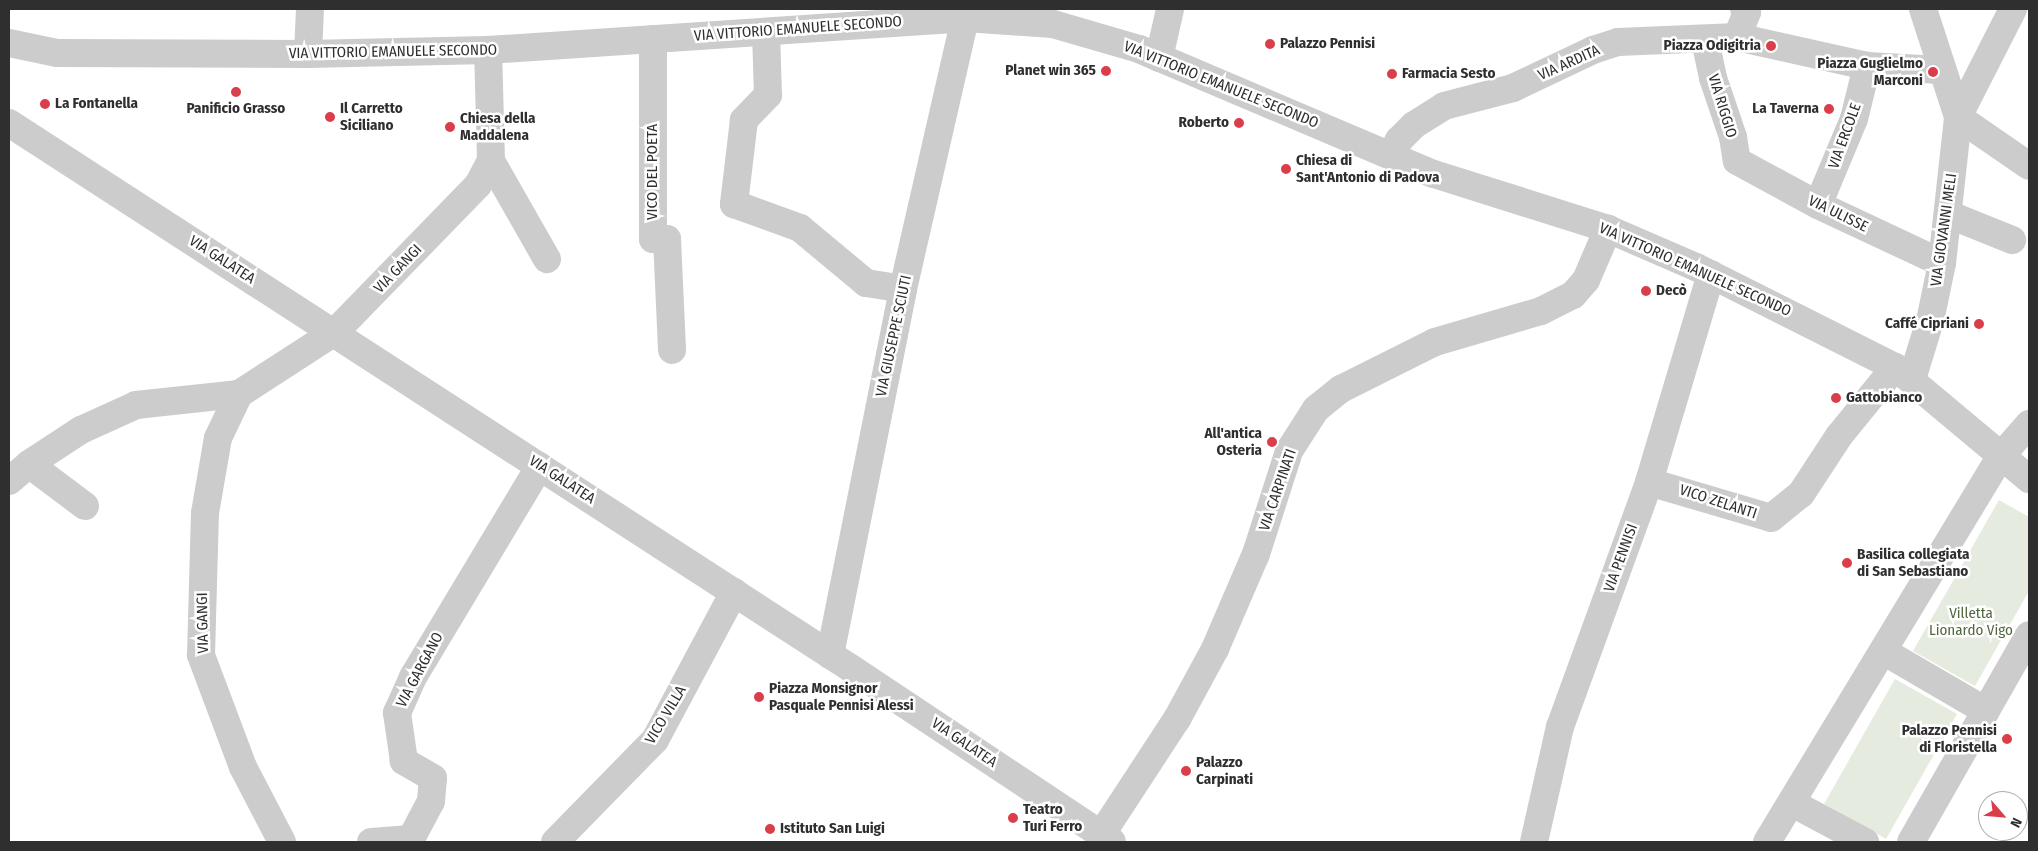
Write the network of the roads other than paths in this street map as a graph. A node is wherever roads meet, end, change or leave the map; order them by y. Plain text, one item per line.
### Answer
1 (310, 9) edge
2 (1170, 9) edge
3 (1744, 9) edge
4 (1923, 9) edge
5 (2024, 11) edge
6 (968, 13) edge
7 (766, 32) junction
8 (1737, 37) junction
9 (653, 39) junction
10 (9, 43) edge
11 (1703, 44) junction
12 (488, 50) junction
13 (308, 54) junction
14 (1159, 58) junction
15 (1868, 66) junction
16 (1940, 70) junction
17 (9, 123) edge
18 (1963, 129) junction
19 (1391, 155) junction
20 (491, 161) junction
21 (1737, 161) joint
22 (2029, 166) edge
23 (1818, 205) junction
24 (1950, 215) junction
25 (1608, 229) junction
26 (2012, 240) dead end
27 (547, 259) dead end
28 (1942, 263) junction
29 (1711, 274) junction
30 (903, 289) junction
31 (335, 332) junction
32 (672, 350) dead end
33 (1896, 368) junction
34 (239, 394) junction
35 (2029, 424) edge
36 (2001, 456) junction
37 (540, 466) junction
38 (19, 472) edge
39 (2029, 479) edge
40 (1649, 482) junction
41 (85, 506) dead end
42 (734, 592) junction
43 (2029, 634) edge
44 (1883, 651) junction
45 (830, 655) junction
46 (1986, 711) junction
47 (1789, 808) junction
48 (1107, 838) edge
49 (282, 842) edge
50 (370, 842) edge
51 (555, 842) edge
52 (1534, 842) edge
53 (1767, 842) edge
54 (1865, 842) edge
55 (1911, 842) edge

1 - 13 street
2 - 14 street
3 - 8 street
4 - 16 street
5 - 18 street
6 - 7 street, VIA VITTORIO EMANUELE SECONDO
6 - 14 street, VIA VITTORIO EMANUELE SECONDO
6 - 30 street, VIA GIUSEPPE SCIUTI
7 - 9 street, VIA VITTORIO EMANUELE SECONDO
7 - 30 street
8 - 11 street, VIA ARDITA
8 - 15 street, VIA ARDITA
9 - 12 street, VIA VITTORIO EMANUELE SECONDO
9 - 32 street, VICO DEL POETA
10 - 13 street, VIA VITTORIO EMANUELE SECONDO
11 - 19 street, VIA ARDITA
11 - 21 street, VIA RIGGIO
12 - 13 street, VIA VITTORIO EMANUELE SECONDO
12 - 20 street, VIA GANGI
14 - 19 street, VIA VITTORIO EMANUELE SECONDO
15 - 16 street, VIA ARDITA
15 - 23 street, VIA ERCOLE
16 - 18 street
17 - 31 street, VIA GALATEA
18 - 22 street
18 - 24 street, VIA GIOVANNI MELI
19 - 25 street, VIA VITTORIO EMANUELE SECONDO
20 - 27 street, VIA GANGI
20 - 31 street, VIA GANGI
21 - 23 street, VIA ULISSE
23 - 28 street, VIA ULISSE
24 - 26 street
24 - 28 street, VIA GIOVANNI MELI
25 - 29 street, VIA VITTORIO EMANUELE SECONDO
25 - 48 street, VIA CARPINATI
28 - 33 street, VIA GIOVANNI MELI
29 - 33 street, VIA VITTORIO EMANUELE SECONDO
29 - 40 street, VIA PENNISI
30 - 45 street, VIA GIUSEPPE SCIUTI
31 - 34 street, VIA GANGI
31 - 37 street, VIA GALATEA
33 - 36 street, VIA VITTORIO EMANUELE SECONDO
33 - 40 street, VICO ZELANTI
34 - 38 street, VIA GANGI
34 - 49 street, VIA GANGI
35 - 36 street
36 - 39 street, VIA VITTORIO EMANUELE SECONDO
36 - 44 street
37 - 42 street, VIA GALATEA
37 - 50 street, VIA GARGANO
38 - 41 street, VIA GANGI
40 - 52 street, VIA PENNISI
42 - 45 street, VIA GALATEA
42 - 51 street, VICO VILLA
43 - 46 street
44 - 46 street
44 - 47 street
45 - 48 street, VIA GALATEA
46 - 55 street
47 - 53 street
47 - 54 street

